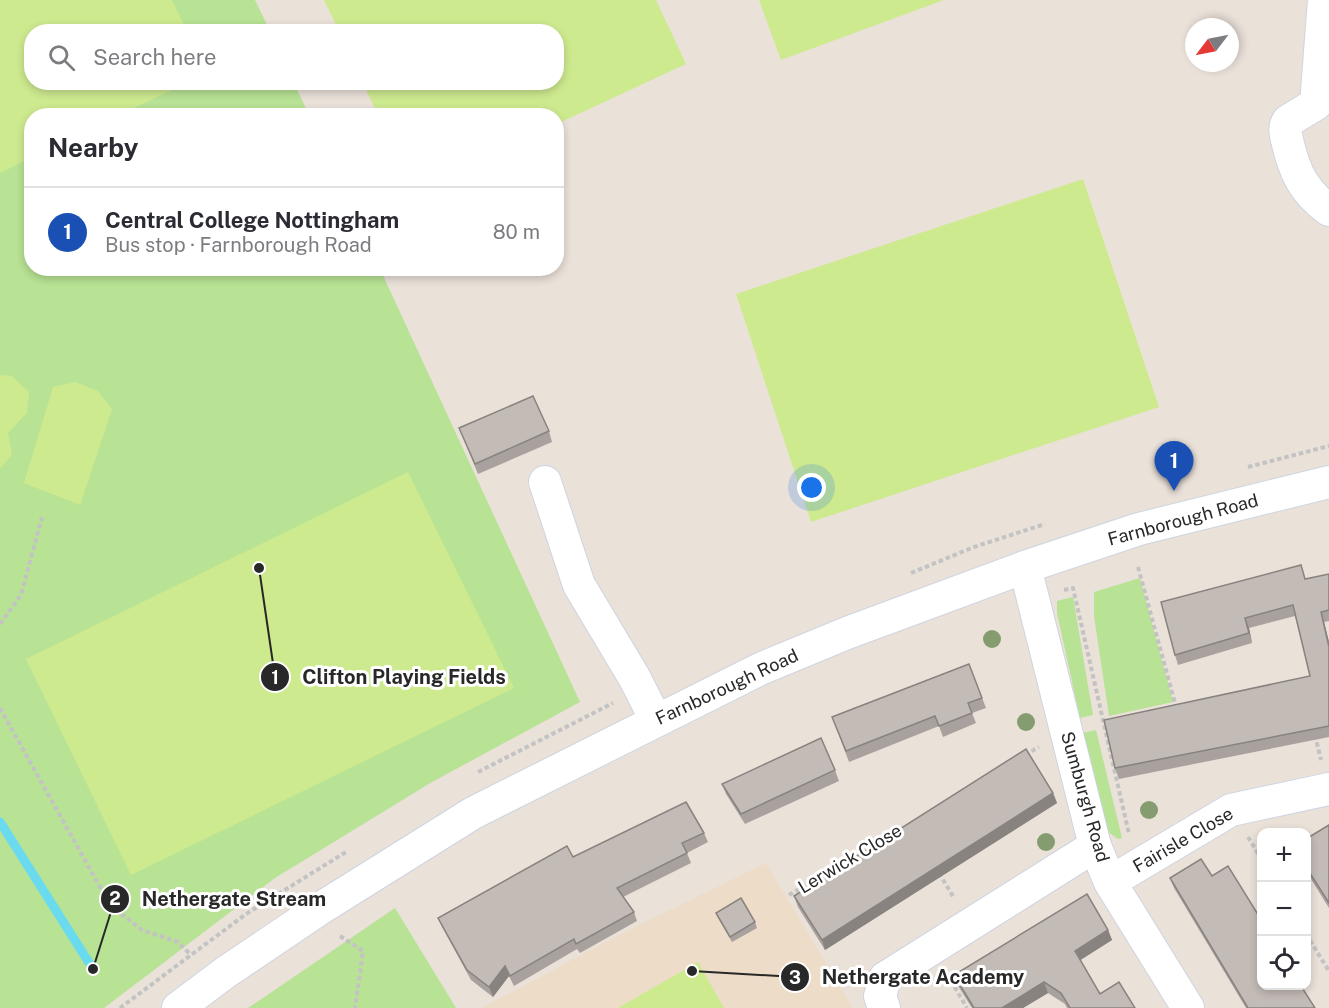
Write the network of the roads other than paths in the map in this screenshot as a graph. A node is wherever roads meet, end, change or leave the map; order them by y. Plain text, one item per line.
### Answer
1 (1324, 0) edge
2 (1329, 210) edge
3 (545, 482) dead end
4 (1329, 482) edge
5 (1025, 567) junction
6 (656, 720) junction
7 (1328, 789) edge
8 (1095, 846) junction
9 (1123, 875) junction
10 (178, 1008) edge
11 (884, 1008) edge
12 (1188, 1008) edge

1 - 2 street
3 - 6 street
4 - 5 street, Farnborough Road
5 - 6 street, Farnborough Road
5 - 8 street, Sumburgh Road
6 - 10 street, Farnborough Road
7 - 9 street, Fairisle Close
8 - 9 street, Sumburgh Road
8 - 11 street
9 - 12 street, Sumburgh Road

